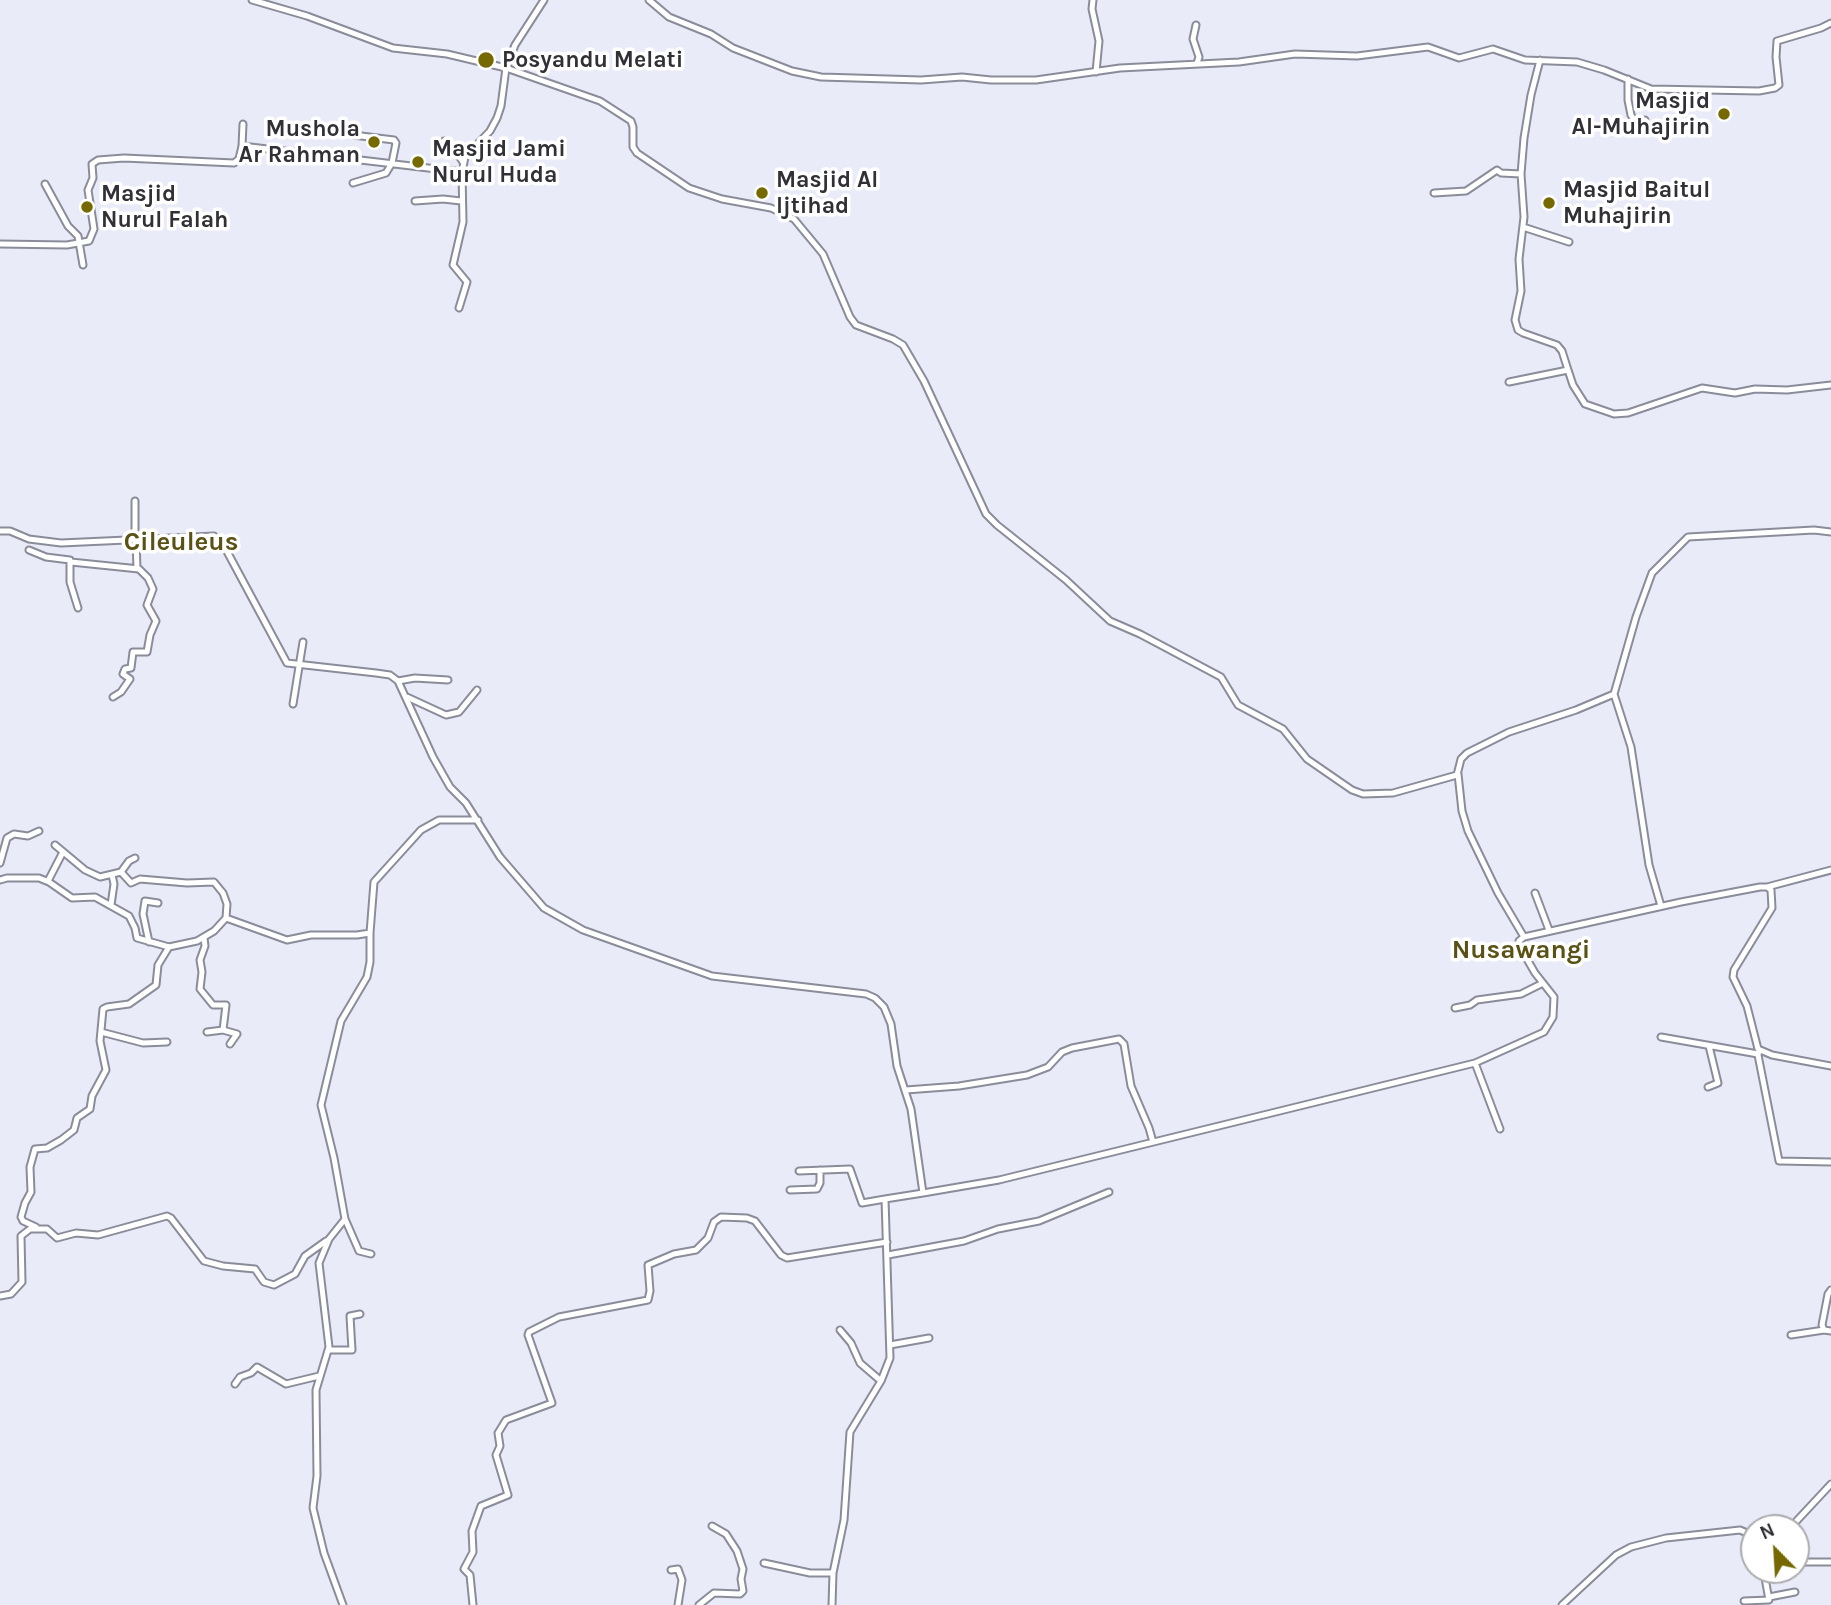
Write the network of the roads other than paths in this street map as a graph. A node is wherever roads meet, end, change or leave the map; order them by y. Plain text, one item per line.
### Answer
1 (252, 0) edge
2 (544, 0) edge
3 (649, 0) edge
4 (1093, 0) edge
5 (1831, 23) edge
6 (1196, 25) dead end
7 (1540, 60) junction
8 (1198, 63) junction
9 (506, 68) junction
10 (1096, 72) junction
11 (1628, 79) junction
12 (1645, 120) dead end
13 (243, 124) dead end
14 (353, 135) dead end
15 (444, 141) dead end
16 (242, 146) junction
17 (463, 162) junction
18 (392, 163) junction
19 (462, 172) junction
20 (1521, 174) junction
21 (353, 183) dead end
22 (45, 184) dead end
23 (1434, 193) dead end
24 (415, 201) dead end
25 (461, 201) junction
26 (1523, 227) junction
27 (1569, 242) dead end
28 (80, 243) junction
29 (0, 244) edge
30 (83, 265) dead end
31 (459, 308) dead end
32 (1568, 370) junction
33 (1509, 382) dead end
34 (1831, 385) edge
35 (135, 501) dead end
36 (5, 523) dead end
37 (4, 531) edge
38 (1831, 532) edge
39 (136, 539) junction
40 (29, 550) dead end
41 (71, 562) junction
42 (137, 569) junction
43 (78, 608) dead end
44 (303, 642) dead end
45 (300, 666) junction
46 (448, 680) dead end
47 (398, 681) junction
48 (477, 690) dead end
49 (1614, 694) junction
50 (113, 697) dead end
51 (407, 697) junction
52 (293, 704) dead end
53 (1458, 774) junction
54 (478, 820) junction
55 (39, 831) dead end
56 (55, 845) dead end
57 (63, 852) junction
58 (135, 858) dead end
59 (0, 863) edge
60 (1831, 870) edge
61 (121, 872) junction
62 (112, 875) junction
63 (0, 880) edge
64 (48, 881) junction
65 (1767, 887) junction
66 (1535, 893) dead end
67 (158, 903) dead end
68 (111, 905) junction
69 (1661, 906) junction
70 (226, 918) junction
71 (1549, 930) junction
72 (370, 933) junction
73 (1524, 937) junction
74 (204, 938) junction
75 (149, 942) junction
76 (170, 947) junction
77 (1543, 983) junction
78 (1455, 1008) dead end
79 (223, 1030) junction
80 (101, 1032) junction
81 (207, 1032) dead end
82 (1661, 1037) dead end
83 (167, 1042) dead end
84 (230, 1044) dead end
85 (1709, 1046) junction
86 (1759, 1052) junction
87 (1475, 1063) junction
88 (1831, 1066) edge
89 (1708, 1087) dead end
90 (906, 1090) junction
91 (1500, 1129) dead end
92 (1153, 1142) junction
93 (1831, 1162) edge
94 (820, 1170) junction
95 (799, 1171) dead end
96 (790, 1190) dead end
97 (1108, 1192) dead end
98 (923, 1193) junction
99 (886, 1199) junction
100 (345, 1219) junction
101 (39, 1228) junction
102 (329, 1239) junction
103 (887, 1242) junction
104 (371, 1254) dead end
105 (888, 1255) junction
106 (1831, 1290) edge
107 (0, 1296) edge
108 (360, 1314) dead end
109 (840, 1330) dead end
110 (1824, 1330) junction
111 (1831, 1331) edge
112 (1791, 1335) dead end
113 (929, 1338) dead end
114 (891, 1345) junction
115 (328, 1350) junction
116 (320, 1376) junction
117 (881, 1381) junction
118 (235, 1384) dead end
119 (1831, 1484) edge
120 (1803, 1514) edge
121 (712, 1526) dead end
122 (1740, 1530) edge
123 (1810, 1562) edge
124 (1831, 1562) edge
125 (764, 1563) dead end
126 (671, 1570) dead end
127 (833, 1573) junction
128 (1766, 1584) edge
129 (1795, 1592) dead end
130 (1769, 1597) junction
131 (1744, 1601) dead end
132 (343, 1605) edge
133 (473, 1605) edge
134 (678, 1605) edge
135 (699, 1605) edge
136 (832, 1605) edge
137 (1562, 1605) edge

1 - 9 street
2 - 9 street
3 - 10 street
4 - 10 street
5 - 11 street
6 - 8 street
7 - 8 street
7 - 11 street
7 - 20 street
8 - 10 street
9 - 17 street
9 - 53 street
11 - 12 street
13 - 16 street
14 - 18 street
15 - 17 street
16 - 18 street
16 - 28 street
17 - 19 street
18 - 19 street
18 - 21 street
19 - 25 street
20 - 23 street
20 - 26 street
22 - 28 street
24 - 25 street
25 - 31 street
26 - 27 street
26 - 32 street
28 - 29 street
28 - 30 street
32 - 33 street
32 - 34 street
35 - 39 street
36 - 37 street
37 - 39 street
38 - 49 street
39 - 42 street
39 - 45 street
40 - 41 street
41 - 42 street
41 - 43 street
42 - 50 street
44 - 45 street
45 - 47 street
45 - 52 street
46 - 47 street
47 - 51 street
48 - 51 street
49 - 53 street
49 - 69 street
51 - 54 street
53 - 73 street
54 - 72 street
54 - 90 street
55 - 59 street
56 - 57 street
57 - 62 street
57 - 64 street
58 - 61 street
60 - 65 street
61 - 62 street
61 - 70 street
62 - 68 street
63 - 64 street
64 - 68 street
65 - 69 street
65 - 86 street
66 - 71 street
67 - 75 street
68 - 75 street
69 - 71 street
70 - 72 street
70 - 74 street
71 - 73 street
72 - 100 street
73 - 77 street
74 - 76 street
74 - 79 street
75 - 76 street
76 - 80 street
77 - 78 street
77 - 87 street
79 - 81 street
79 - 84 street
80 - 83 street
80 - 101 street
82 - 85 street
85 - 86 street
85 - 89 street
86 - 88 street
86 - 93 street
87 - 91 street
87 - 92 street
90 - 92 street
90 - 98 street
92 - 98 street
94 - 95 street
94 - 96 street
94 - 99 street
97 - 105 street
98 - 99 street
99 - 103 street
100 - 102 street
100 - 104 street
101 - 102 street
101 - 107 street
102 - 115 street
103 - 105 street
103 - 133 street
105 - 114 street
106 - 110 street
108 - 115 street
109 - 117 street
110 - 111 street
110 - 112 street
113 - 114 street
114 - 117 street
115 - 116 street
116 - 118 street
116 - 132 street
117 - 127 street
119 - 120 street
121 - 135 street
122 - 137 street
123 - 124 street
125 - 127 street
126 - 134 street
127 - 136 street
128 - 130 street
129 - 130 street
130 - 131 street

